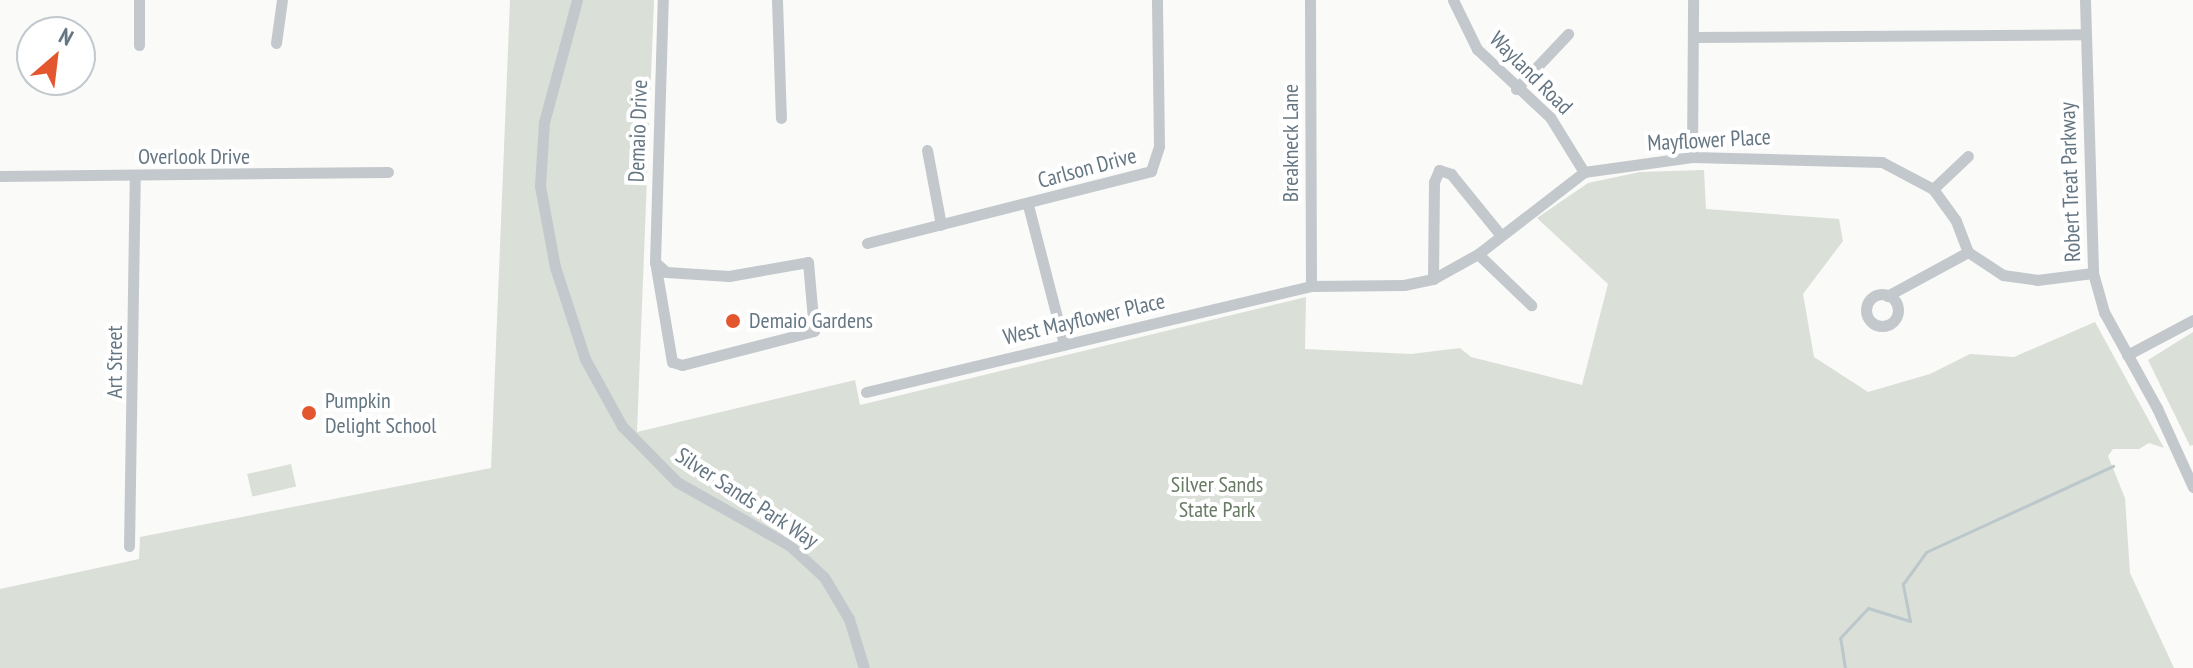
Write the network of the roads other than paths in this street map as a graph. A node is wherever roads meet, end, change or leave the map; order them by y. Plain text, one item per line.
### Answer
1 (139, 0) edge
2 (282, 0) edge
3 (577, 0) edge
4 (663, 0) edge
5 (777, 0) edge
6 (1157, 0) edge
7 (1310, 0) edge
8 (1453, 0) edge
9 (1693, 0) edge
10 (2085, 0) edge
11 (1568, 34) dead end
12 (2086, 34) junction
13 (1694, 37) junction
14 (276, 43) dead end
15 (139, 45) dead end
16 (1516, 89) junction
17 (781, 118) dead end
18 (927, 150) dead end
19 (1968, 156) dead end
20 (1692, 157) junction
21 (388, 172) dead end
22 (1584, 172) junction
23 (0, 176) edge
24 (135, 178) junction
25 (1933, 189) junction
26 (1028, 205) junction
27 (941, 225) junction
28 (1499, 233) junction
29 (867, 243) dead end
30 (1968, 252) junction
31 (1478, 254) junction
32 (655, 262) junction
33 (2093, 273) junction
34 (1433, 279) junction
35 (1311, 286) junction
36 (1887, 296) dead end
37 (1531, 305) dead end
38 (2193, 320) edge
39 (1064, 344) junction
40 (2127, 355) junction
41 (866, 392) dead end
42 (2193, 487) edge
43 (129, 546) dead end
44 (864, 668) edge

1 - 15 street
2 - 14 street
3 - 44 street, Silver Sands Park Way
4 - 32 street, Demaio Drive
5 - 17 street
6 - 26 street, Carlson Drive
7 - 35 street, Breakneck Lane
8 - 16 street, Wayland Road
9 - 13 street
10 - 12 street, Robert Treat Parkway
11 - 16 street
12 - 13 street
12 - 33 street, Robert Treat Parkway
13 - 20 street
16 - 22 street, Wayland Road
18 - 27 street
19 - 25 street
20 - 22 street, Mayflower Place
20 - 25 street, Mayflower Place
21 - 24 street, Overlook Drive
22 - 28 street, Mayflower Place
23 - 24 street, Overlook Drive
24 - 43 street, Art Street
25 - 30 street, Mayflower Place
26 - 27 street, Carlson Drive
26 - 39 street
27 - 29 street, Carlson Drive
28 - 31 street, Mayflower Place
28 - 34 street
30 - 33 street
30 - 36 street
31 - 34 street, Mayflower Place
31 - 37 street
32 - 32 street, Demaio Drive
33 - 40 street, Robert Treat Parkway
34 - 35 street, Mayflower Place
35 - 39 street, West Mayflower Place
38 - 40 street
39 - 41 street, West Mayflower Place
40 - 42 street, Robert Treat Parkway

